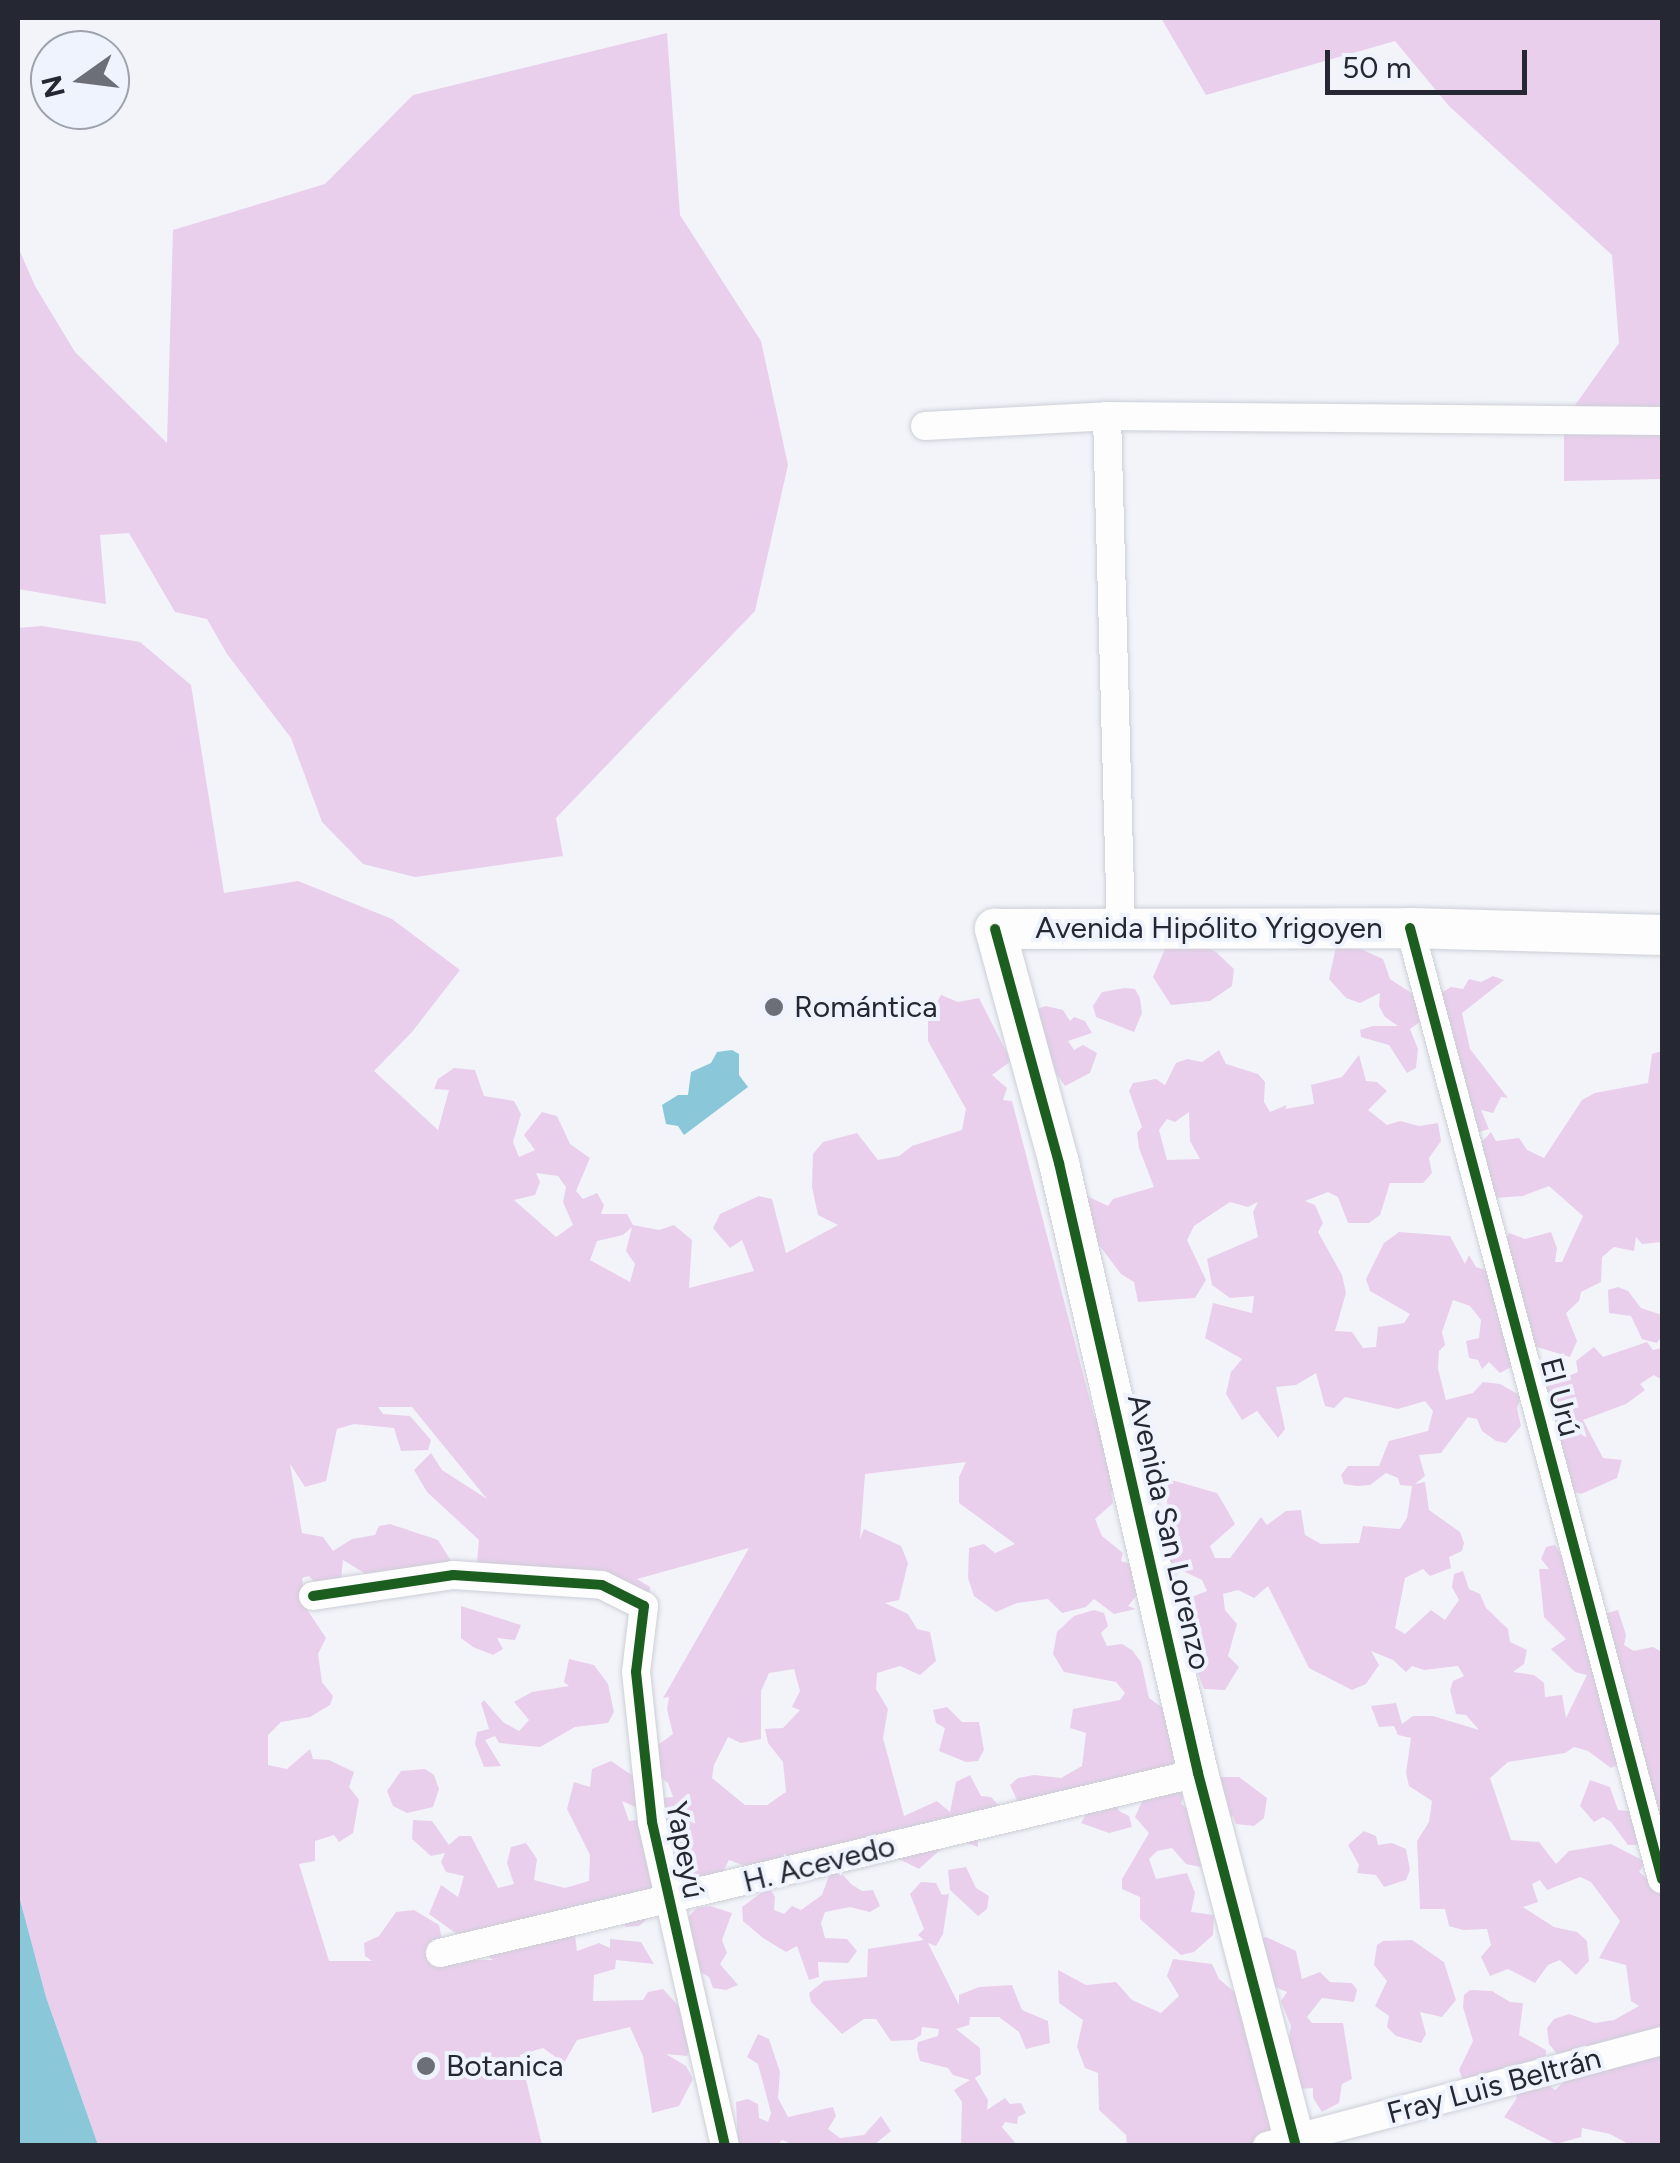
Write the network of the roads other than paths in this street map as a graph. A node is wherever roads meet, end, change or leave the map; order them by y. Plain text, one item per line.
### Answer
1 (1106, 416) junction
2 (1662, 422) edge
3 (925, 426) dead end
4 (995, 928) joint
5 (1121, 928) junction
6 (1410, 928) junction
7 (1662, 935) edge
8 (314, 1596) dead end
9 (1198, 1773) junction
10 (1662, 1880) edge
11 (668, 1901) junction
12 (440, 1953) dead end
13 (1662, 2041) edge
14 (1286, 2143) edge
15 (726, 2146) edge

1 - 2 street
1 - 3 street
1 - 5 street
4 - 5 street, Avenida Hipólito Yrigoyen
4 - 9 street, Avenida San Lorenzo
5 - 6 street, Avenida Hipólito Yrigoyen
6 - 7 street, Avenida Hipólito Yrigoyen
6 - 10 street, El Urú
8 - 11 street, Yapeyú
9 - 11 street, H. Acevedo
9 - 14 street, Avenida San Lorenzo
11 - 12 street, H. Acevedo
11 - 15 street, Yapeyú
13 - 14 street, Fray Luis Beltrán

